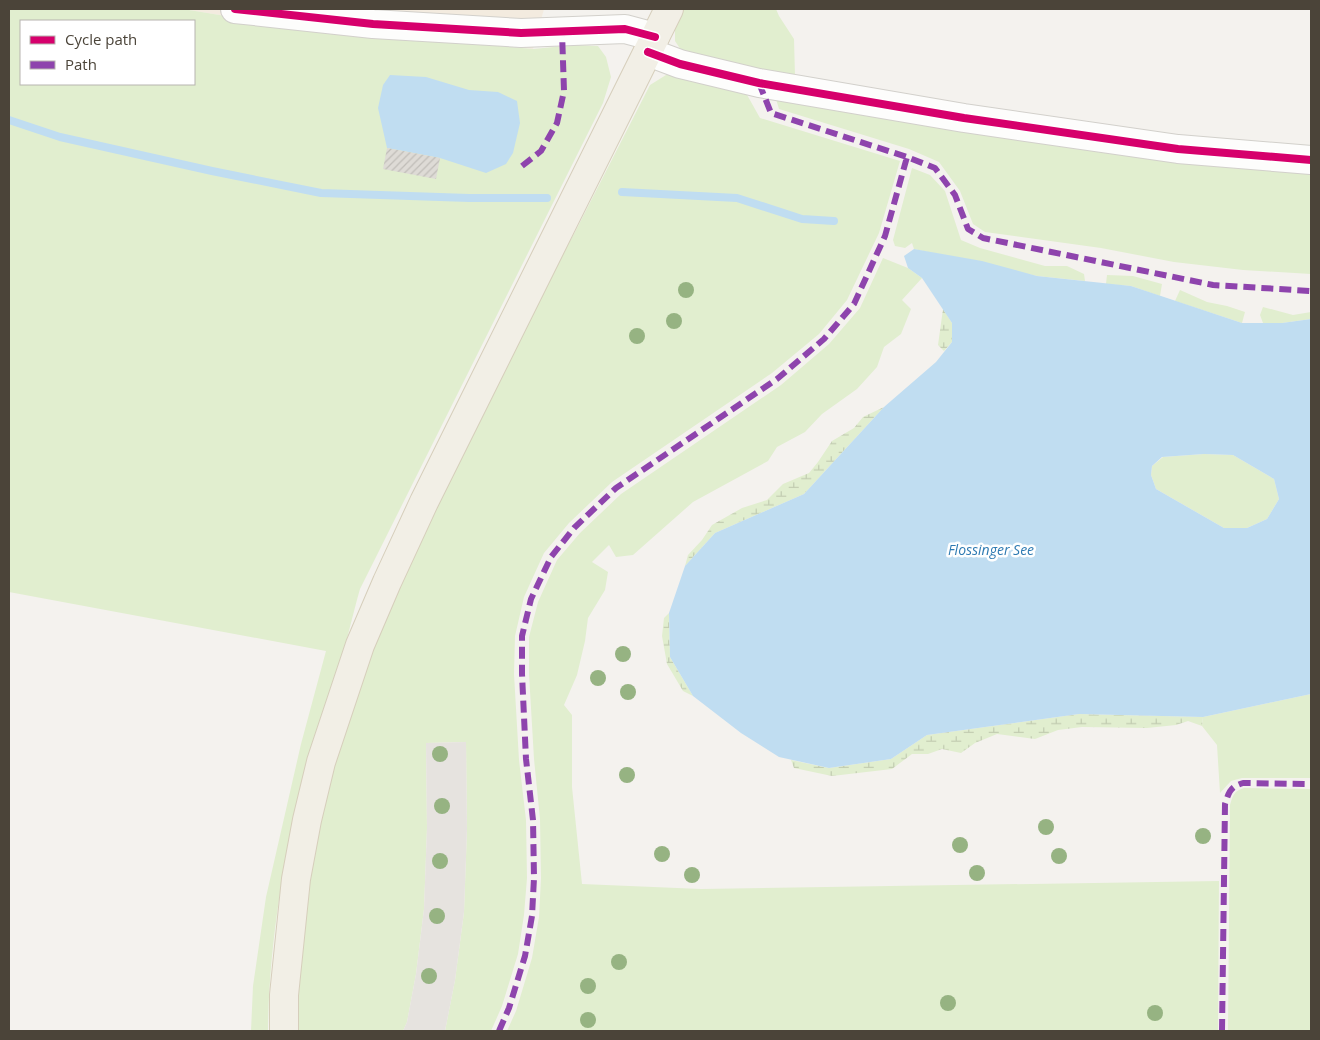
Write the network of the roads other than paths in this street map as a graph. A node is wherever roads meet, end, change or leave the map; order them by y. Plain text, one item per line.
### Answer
1 (236, 9) edge
2 (670, 9) edge
3 (651, 45) junction
4 (1311, 160) edge
5 (284, 1031) edge

1 - 3 street
2 - 3 main road
3 - 4 street
3 - 5 main road

